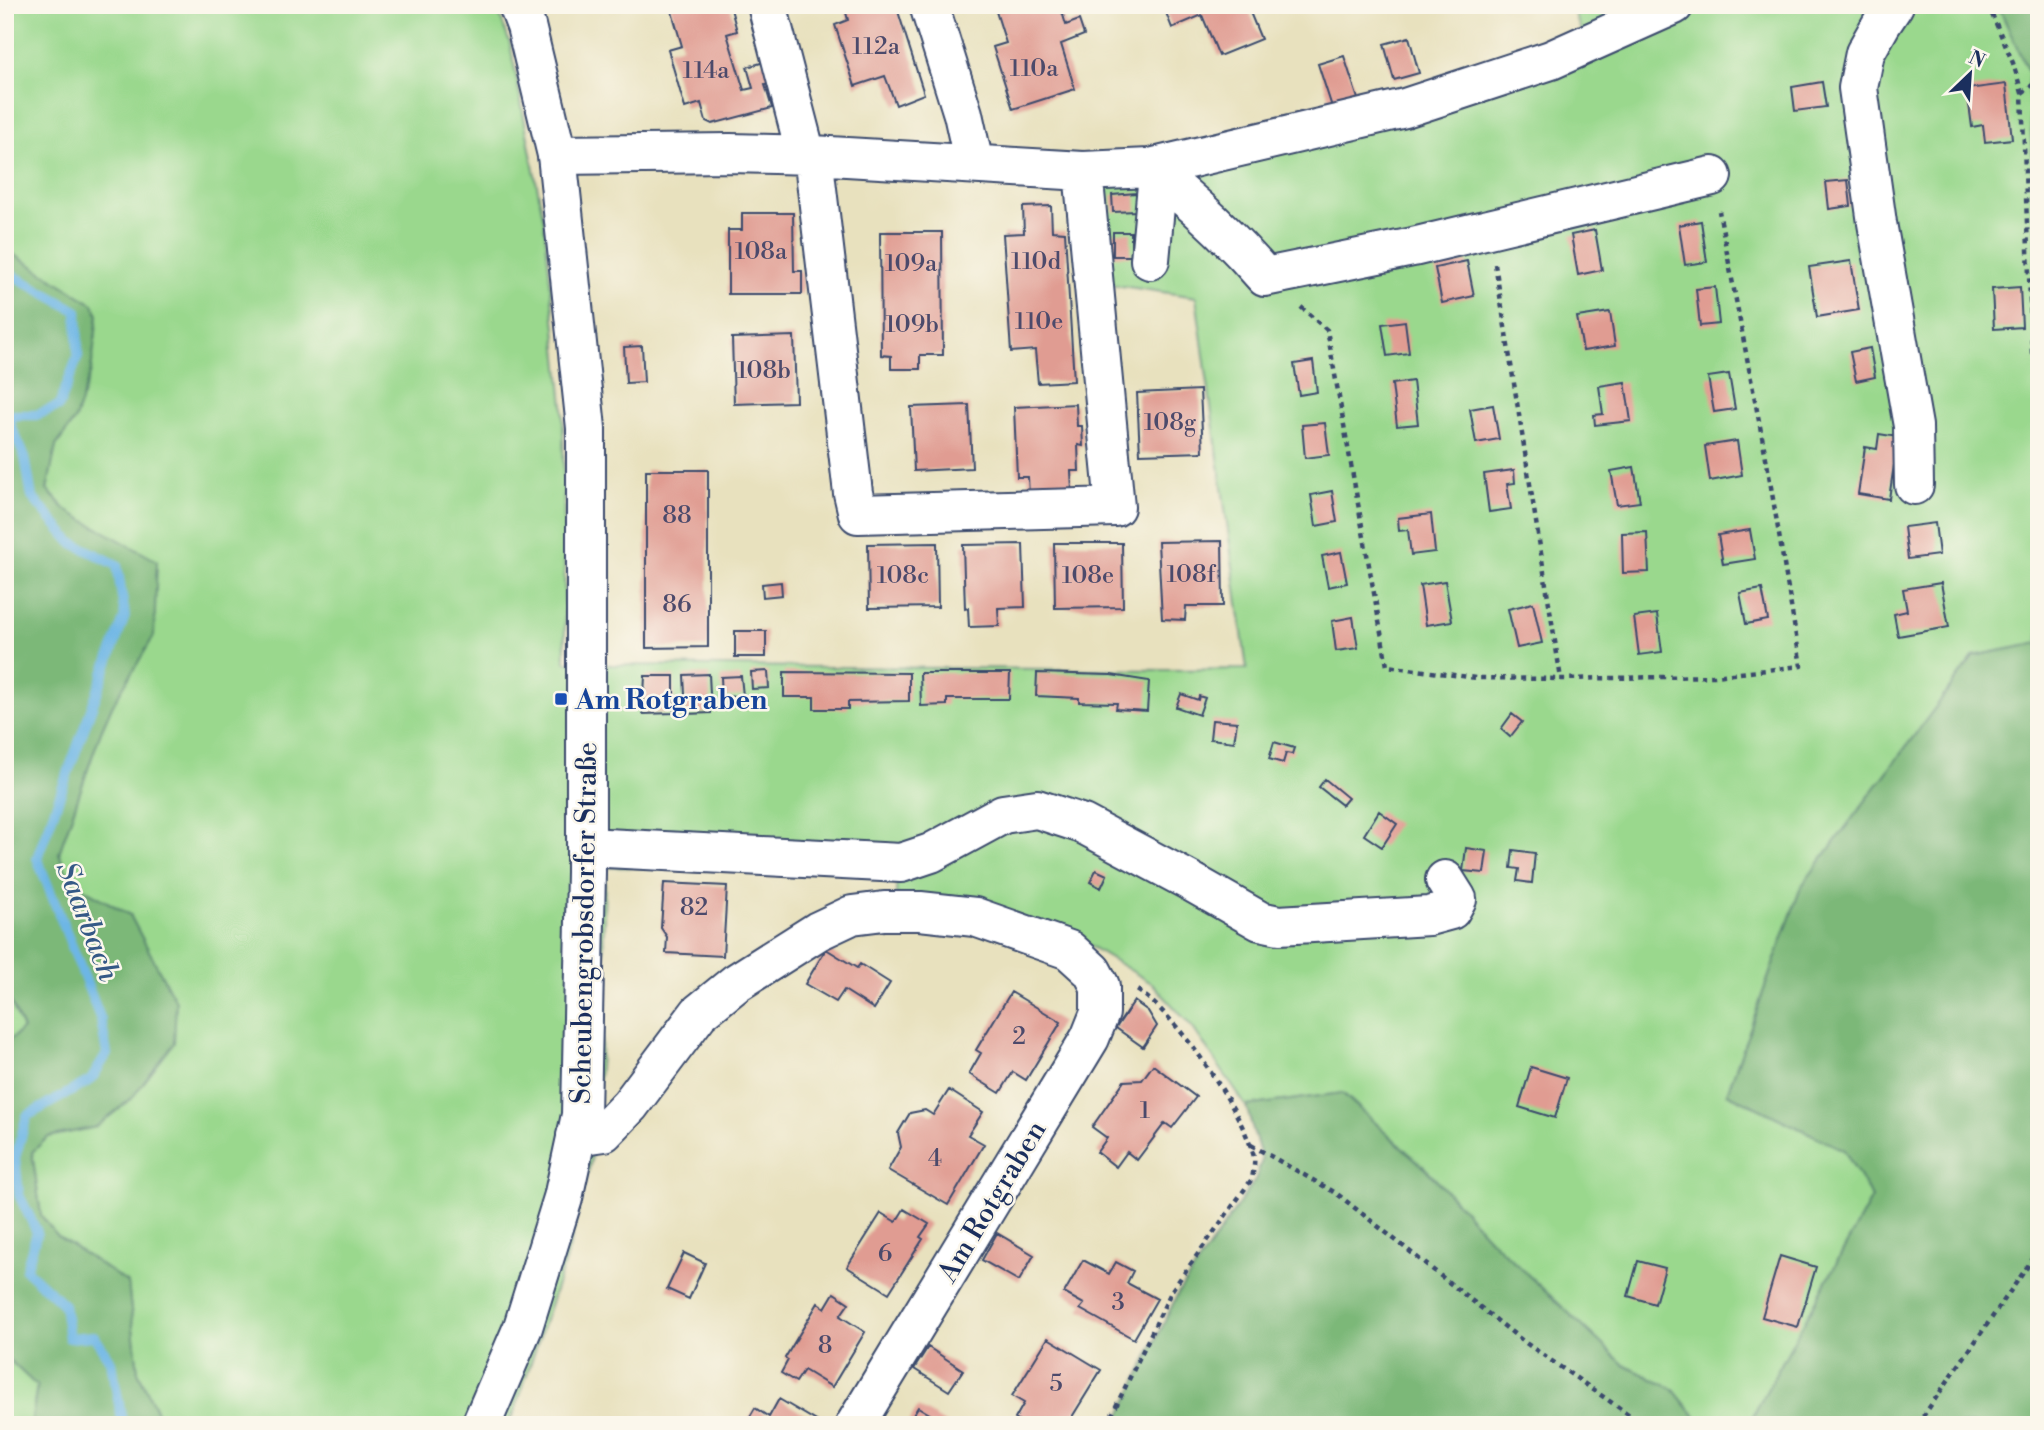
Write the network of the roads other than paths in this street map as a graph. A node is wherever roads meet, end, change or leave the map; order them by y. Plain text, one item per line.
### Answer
1 (517, 5) edge
2 (767, 5) edge
3 (929, 5) edge
4 (1674, 5) edge
5 (1894, 5) edge
6 (557, 155) junction
7 (810, 155) junction
8 (974, 164) junction
9 (1083, 171) junction
10 (1154, 171) junction
11 (1712, 176) road end
12 (1150, 260) dead end
13 (1914, 485) dead end
14 (586, 847) junction
15 (1446, 880) dead end
16 (576, 1136) junction
17 (481, 1425) edge
18 (855, 1425) edge

1 - 6 street, Scheubengrobsdorfer Straße
2 - 7 street
3 - 8 street
4 - 10 street
5 - 13 street
6 - 7 street
6 - 14 street, Scheubengrobsdorfer Straße
7 - 8 street
7 - 9 street
8 - 9 street
9 - 10 street
10 - 11 street
10 - 12 street
14 - 15 street
14 - 16 street, Scheubengrobsdorfer Straße
16 - 17 street, Scheubengrobsdorfer Straße
16 - 18 street, Am Rotgraben

